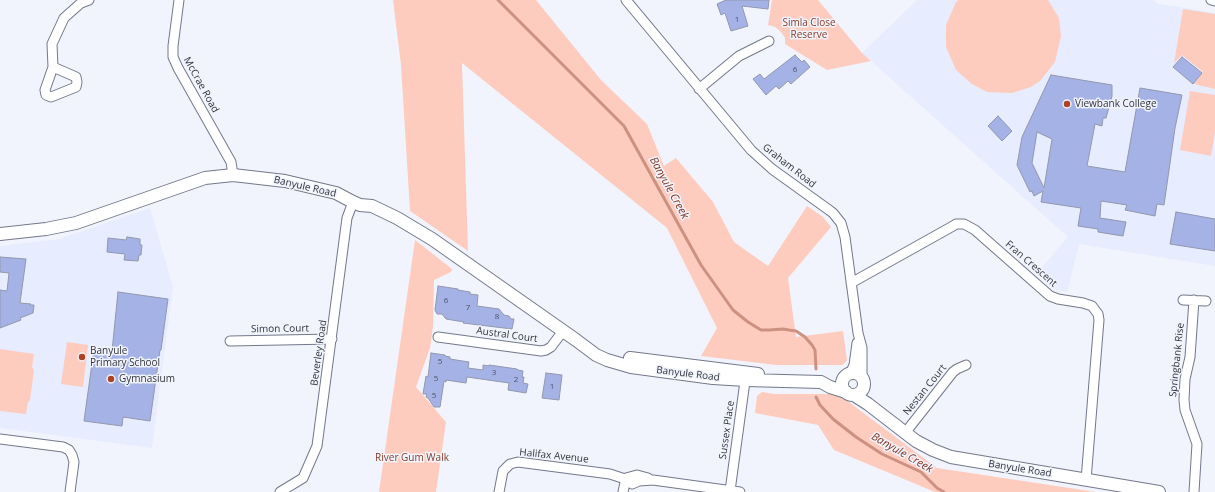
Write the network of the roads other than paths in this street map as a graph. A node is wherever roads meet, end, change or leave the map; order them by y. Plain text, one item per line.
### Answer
1 (89, 0) edge
2 (179, 0) edge
3 (626, 0) edge
4 (1211, 0) edge
5 (1215, 1) edge
6 (769, 41) dead end
7 (53, 66) dead end
8 (699, 89) junction
9 (233, 175) junction
10 (353, 202) junction
11 (0, 234) edge
12 (851, 283) junction
13 (1183, 300) dead end
14 (1194, 300) junction
15 (1206, 301) dead end
16 (563, 331) junction
17 (858, 334) junction
18 (438, 337) dead end
19 (332, 339) junction
20 (230, 340) dead end
21 (576, 340) junction
22 (966, 365) dead end
23 (848, 375) junction
24 (746, 376) junction
25 (821, 382) junction
26 (863, 383) junction
27 (850, 394) junction
28 (890, 422) junction
29 (905, 433) junction
30 (0, 439) edge
31 (1086, 480) junction
32 (628, 485) edge
33 (730, 491) junction
34 (70, 492) edge
35 (280, 492) edge
36 (499, 492) edge
37 (623, 492) edge
38 (740, 492) edge
39 (1159, 492) edge
40 (1194, 492) edge

1 - 7 street
2 - 9 street, McCrae Road
3 - 8 street, Graham Road
4 - 5 street
6 - 8 street
8 - 12 street, Graham Road
9 - 10 street, Banyule Road
9 - 11 street, Banyule Road
10 - 16 street, Banyule Road
10 - 19 street, Beverley Road
12 - 17 street, Graham Road
12 - 31 street, Fran Crescent
13 - 14 street
14 - 15 street
14 - 40 street, Springbank Rise
16 - 18 street, Austral Court
16 - 21 street, Banyule Road
17 - 23 street, Graham Road
17 - 26 street, Graham Road
19 - 20 street, Simon Court
19 - 35 street, Beverley Road
21 - 24 street, Banyule Road
21 - 24 street, Banyule Road
22 - 29 street, Nestan Court
23 - 25 street, Banyule Road
23 - 26 street
23 - 27 street
24 - 25 street, Banyule Road
24 - 33 street, Sussex Place
25 - 27 street, Banyule Road
26 - 27 street
26 - 28 street, Banyule Road
27 - 28 street, Banyule Road
28 - 29 street, Banyule Road
29 - 31 street, Banyule Road
30 - 34 street
31 - 39 street, Banyule Road
32 - 33 street, Halifax Avenue
32 - 36 street, Halifax Avenue
32 - 37 street
33 - 38 street, Halifax Avenue

